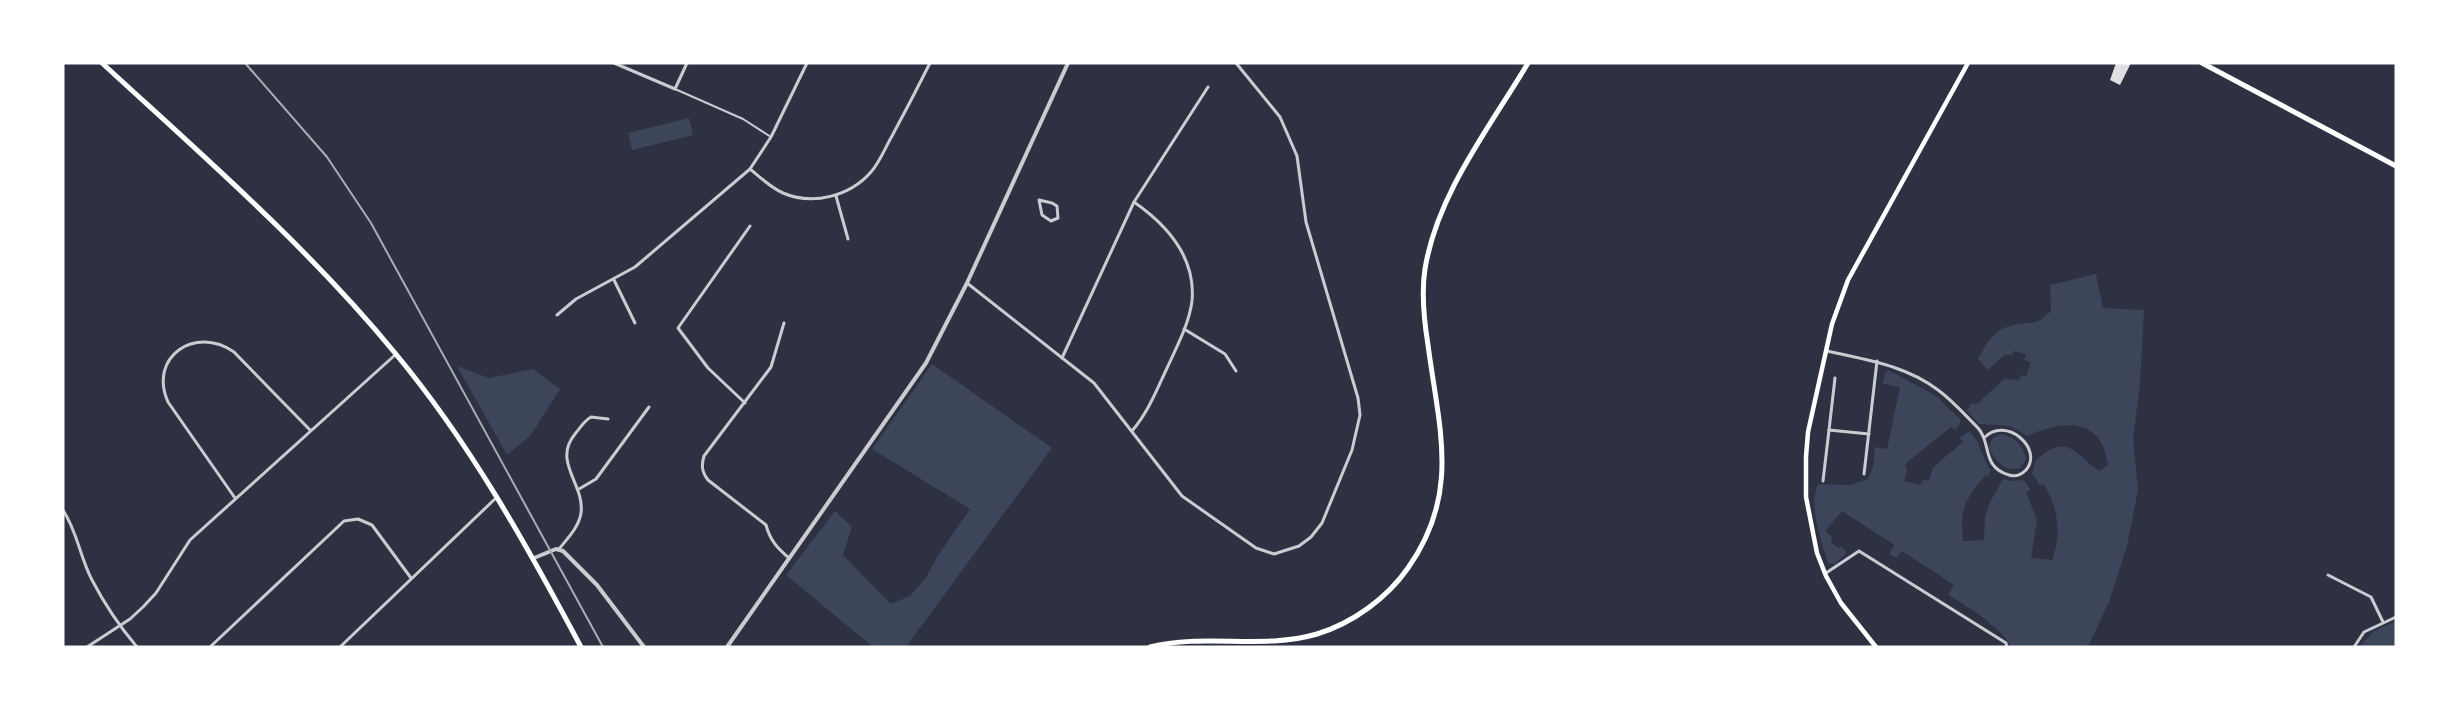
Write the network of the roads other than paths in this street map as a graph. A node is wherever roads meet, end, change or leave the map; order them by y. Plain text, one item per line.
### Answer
1 (102, 63) edge
2 (614, 63) edge
3 (687, 63) edge
4 (807, 63) edge
5 (930, 63) edge
6 (1068, 63) edge
7 (1236, 63) edge
8 (1528, 63) edge
9 (1968, 63) edge
10 (2202, 63) edge
11 (1208, 87) dead end
12 (675, 89) junction
13 (771, 137) junction
14 (2396, 166) edge
15 (750, 169) junction
16 (836, 196) junction
17 (1045, 201) joint
18 (1134, 201) junction
19 (750, 226) dead end
20 (848, 239) dead end
21 (614, 280) junction
22 (967, 283) junction
23 (557, 315) dead end
24 (635, 323) dead end
25 (784, 323) dead end
26 (1184, 329) junction
27 (1825, 350) junction
28 (396, 354) junction
29 (1062, 358) junction
30 (1877, 361) junction
31 (1236, 371) dead end
32 (1836, 378) dead end
33 (745, 403) junction
34 (649, 407) dead end
35 (608, 419) dead end
36 (310, 430) junction
37 (1829, 430) junction
38 (1132, 431) junction
39 (1869, 434) junction
40 (1984, 438) junction
41 (1864, 474) dead end
42 (1824, 481) dead end
43 (579, 489) junction
44 (498, 496) junction
45 (235, 498) junction
46 (63, 510) edge
47 (559, 549) junction
48 (534, 558) junction
49 (790, 560) junction
50 (1825, 573) junction
51 (2328, 575) dead end
52 (411, 578) junction
53 (2396, 617) edge
54 (2383, 622) junction
55 (120, 625) junction
56 (87, 647) edge
57 (137, 647) edge
58 (210, 647) edge
59 (340, 647) edge
60 (581, 647) edge
61 (644, 647) edge
62 (727, 647) edge
63 (1150, 647) edge
64 (1876, 647) edge
65 (2007, 647) edge
66 (2354, 647) edge

1 - 28 main road
2 - 12 street
3 - 12 street
4 - 13 street
5 - 16 street
6 - 22 street
7 - 38 street
8 - 63 main road
9 - 27 main road
10 - 14 main road
11 - 18 street
12 - 13 street
13 - 15 street
15 - 16 street
15 - 21 street
16 - 20 street
17 - 17 street
18 - 26 street
18 - 29 street
19 - 33 street
21 - 23 street
21 - 24 street
22 - 29 street
22 - 49 street
25 - 33 street
26 - 31 street
26 - 38 street
27 - 30 street
27 - 50 main road
28 - 36 street
28 - 44 main road
29 - 38 street
30 - 39 street
30 - 40 street
32 - 37 street
33 - 49 street
34 - 43 street
35 - 43 street
36 - 45 street
36 - 45 street
37 - 39 street
37 - 42 street
39 - 41 street
40 - 40 street
43 - 47 street
44 - 48 main road
44 - 52 street
45 - 55 street
46 - 55 street
47 - 48 street
47 - 61 street
48 - 60 main road
49 - 62 street
50 - 64 main road
50 - 65 street
51 - 54 street
52 - 58 street
52 - 59 street
53 - 54 street
54 - 66 street
55 - 56 street
55 - 57 street

